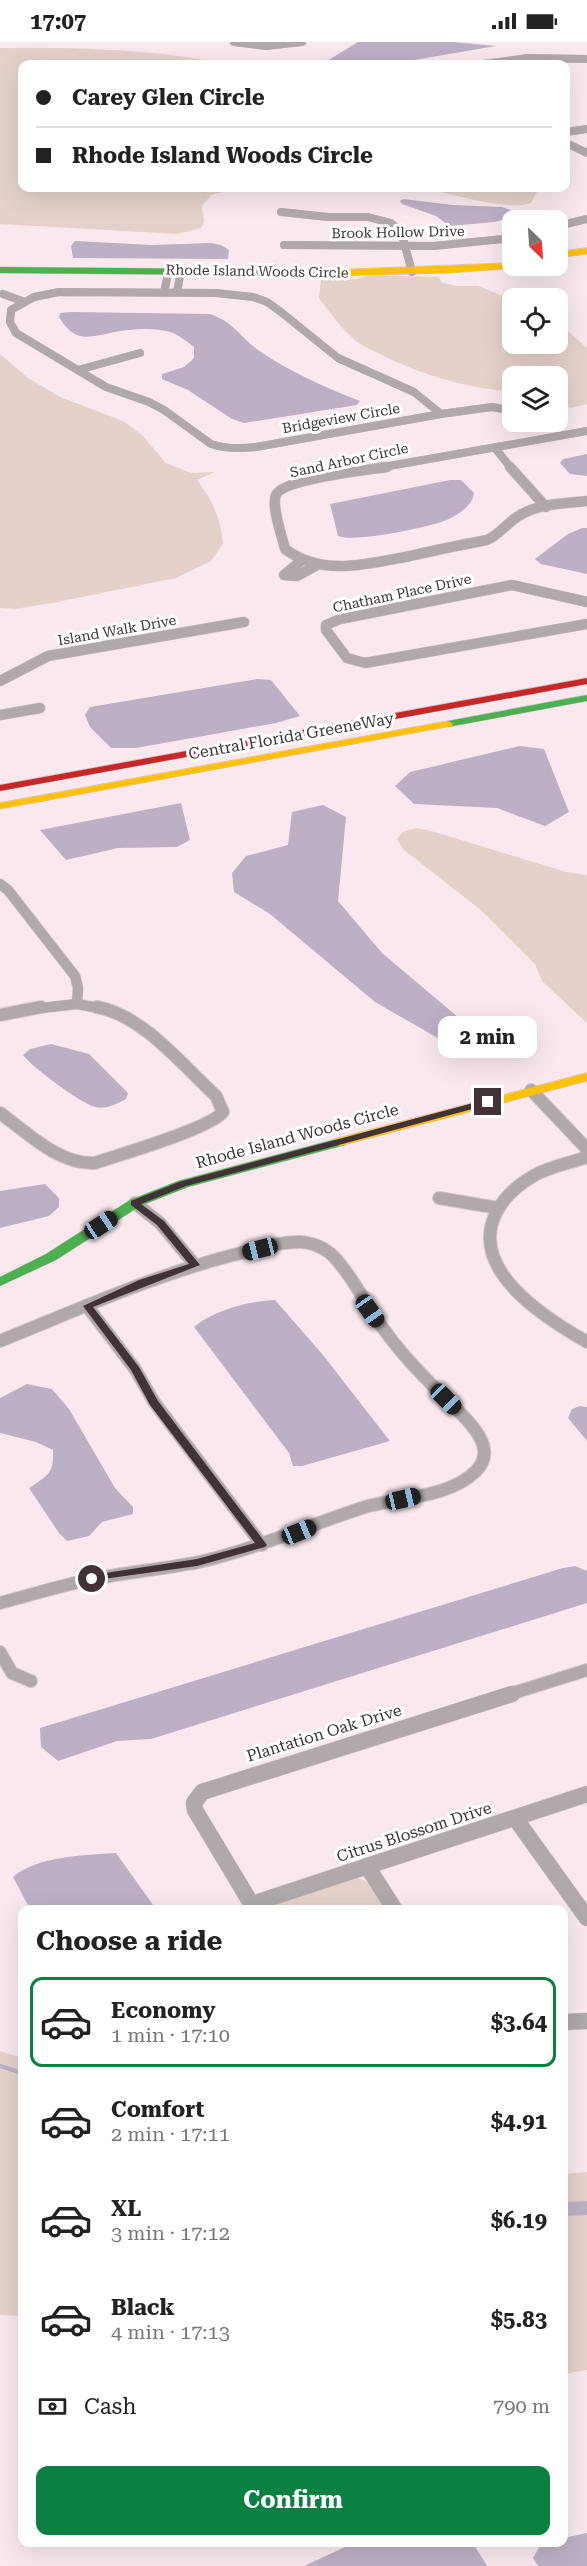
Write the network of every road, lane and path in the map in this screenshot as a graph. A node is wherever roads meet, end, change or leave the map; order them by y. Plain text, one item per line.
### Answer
1 (234, 42) edge
2 (302, 42) edge
3 (587, 59) edge
4 (513, 60) edge
5 (587, 129) edge
6 (570, 131) edge
7 (570, 145) edge
8 (587, 153) edge
9 (281, 212) dead end
10 (587, 219) edge
11 (568, 224) edge
12 (502, 239) edge
13 (284, 245) dead end
14 (405, 247) junction
15 (587, 251) edge
16 (568, 254) edge
17 (587, 256) edge
18 (568, 259) edge
19 (502, 262) edge
20 (0, 264) edge
21 (502, 266) edge
22 (175, 269) junction
23 (0, 270) edge
24 (411, 270) junction
25 (164, 292) junction
26 (177, 292) junction
27 (3, 294) dead end
28 (22, 301) junction
29 (140, 353) dead end
30 (78, 370) junction
31 (502, 409) edge
32 (441, 414) junction
33 (587, 431) edge
34 (495, 448) junction
35 (587, 501) edge
36 (546, 507) junction
37 (302, 561) junction
38 (317, 565) junction
39 (587, 602) edge
40 (244, 622) dead end
41 (587, 624) edge
42 (0, 681) edge
43 (587, 681) edge
44 (587, 698) edge
45 (40, 708) dead end
46 (0, 715) edge
47 (0, 788) edge
48 (0, 806) edge
49 (0, 884) edge
50 (77, 1004) junction
51 (0, 1015) edge
52 (587, 1077) edge
53 (531, 1090) junction
54 (0, 1113) edge
55 (587, 1149) edge
56 (587, 1157) edge
57 (439, 1198) dead end
58 (135, 1203) junction
59 (498, 1208) junction
60 (195, 1265) junction
61 (0, 1282) edge
62 (87, 1306) junction
63 (0, 1341) edge
64 (587, 1342) edge
65 (262, 1545) junction
66 (0, 1603) edge
67 (0, 1652) edge
68 (587, 1670) edge
69 (31, 1681) dead end
70 (587, 1794) edge
71 (515, 1818) junction
72 (367, 1866) junction
73 (252, 1905) edge
74 (259, 1905) edge
75 (392, 1905) edge
76 (587, 1918) edge
77 (587, 2021) edge
78 (568, 2022) edge

1 - 2 street
3 - 4 street
5 - 6 street
7 - 8 street
9 - 14 street
10 - 11 street
12 - 14 street, Brook Hollow Drive
13 - 14 street, Brook Hollow Drive
14 - 24 street
15 - 16 main road
17 - 18 main road
19 - 24 main road, Rhode Island Woods Circle
20 - 22 main road, Rhode Island Woods Circle
21 - 24 main road, Rhode Island Woods Circle
22 - 23 main road, Rhode Island Woods Circle
22 - 24 main road, Rhode Island Woods Circle
22 - 25 street
22 - 26 street
25 - 26 street, Bridgeview Circle
25 - 28 street, Bridgeview Circle
26 - 32 street, Bridgeview Circle
27 - 28 street
28 - 30 street, Bridgeview Circle
29 - 30 street
30 - 32 street, Bridgeview Circle
31 - 32 street
33 - 34 street, Sand Arbor Circle
34 - 36 street
34 - 37 street, Sand Arbor Circle
35 - 36 street
36 - 38 street
37 - 38 street
37 - 38 street
39 - 41 street, Chatham Place Drive
40 - 42 street, Island Walk Drive
43 - 47 main road, Central Florida GreeneWay
44 - 48 main road, Central Florida GreeneWay
45 - 46 street
49 - 50 street
50 - 51 street
50 - 54 street
52 - 53 main road, Rhode Island Woods Circle
53 - 55 street
53 - 58 main road, Rhode Island Woods Circle
56 - 59 street
57 - 59 street
58 - 60 street
58 - 61 main road, Rhode Island Woods Circle
59 - 64 street
60 - 62 street
60 - 65 street
62 - 63 street
62 - 65 street
65 - 66 street
67 - 69 street
68 - 73 street, Plantation Oak Drive
70 - 71 street, Citrus Blossom Drive
71 - 72 street, Citrus Blossom Drive
71 - 76 street
72 - 74 street, Citrus Blossom Drive
72 - 75 street
77 - 78 street

